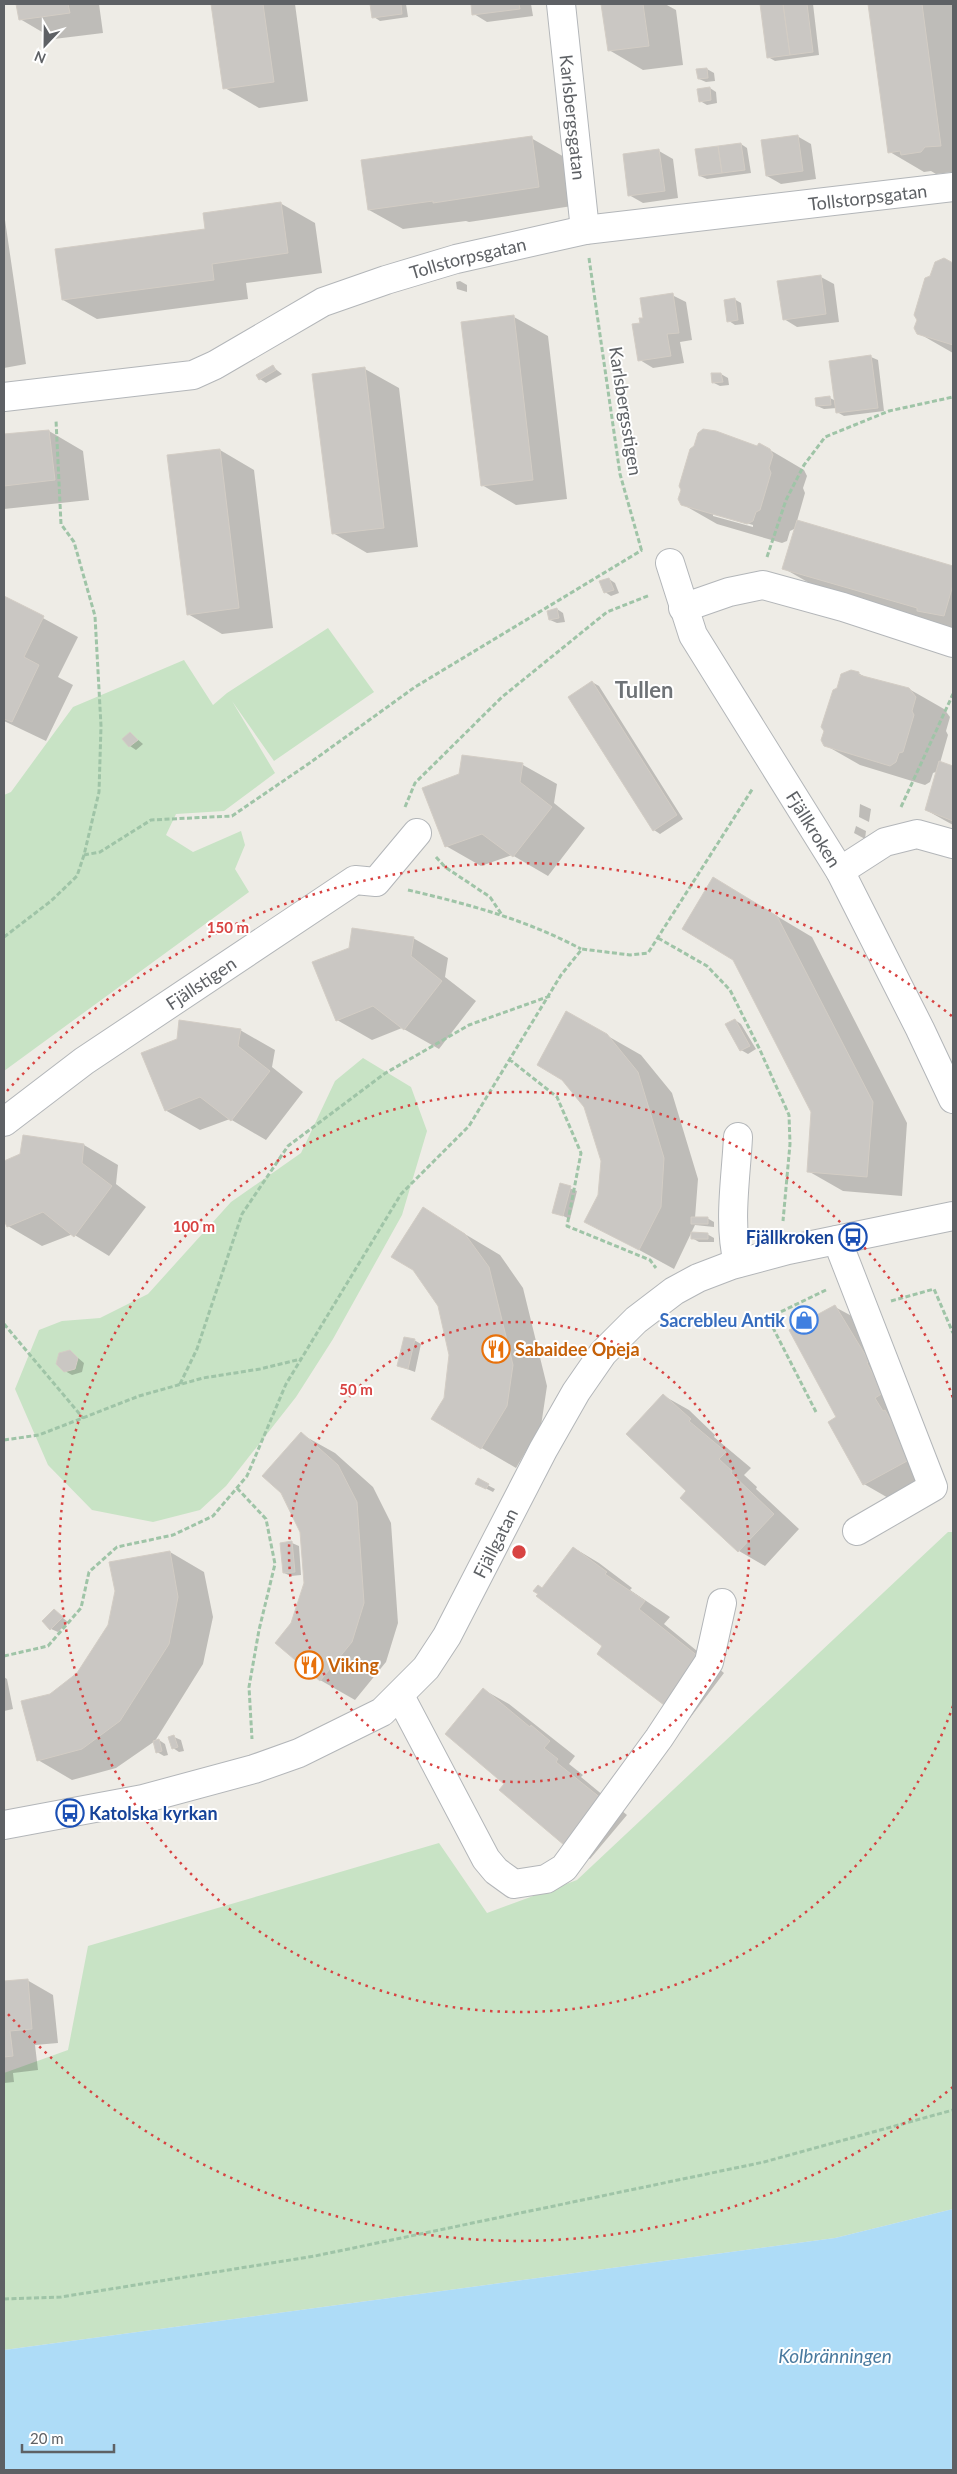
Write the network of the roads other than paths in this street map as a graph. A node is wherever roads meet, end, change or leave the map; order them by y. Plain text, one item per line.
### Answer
1 (561, 4) edge
2 (953, 187) edge
3 (585, 230) junction
4 (4, 397) edge
5 (953, 643) edge
6 (410, 822) road end
7 (953, 844) edge
8 (840, 872) junction
9 (953, 1099) edge
10 (4, 1122) edge
11 (738, 1137) dead end
12 (953, 1216) edge
13 (837, 1240) junction
14 (738, 1263) junction
15 (857, 1532) dead end
16 (722, 1603) dead end
17 (400, 1696) junction
18 (4, 1825) edge

1 - 3 street, Karlsbergsgatan
2 - 3 street, Tollstorpsgatan
3 - 4 street, Tollstorpsgatan
5 - 8 street, Fjällkroken
6 - 10 street, Fjällstigen
7 - 8 street
8 - 9 street, Fjällkroken
11 - 14 street
12 - 13 street, Fjällgatan
13 - 14 street, Fjällgatan
13 - 15 street
14 - 17 street, Fjällgatan
16 - 17 street
17 - 18 street, Fjällgatan

